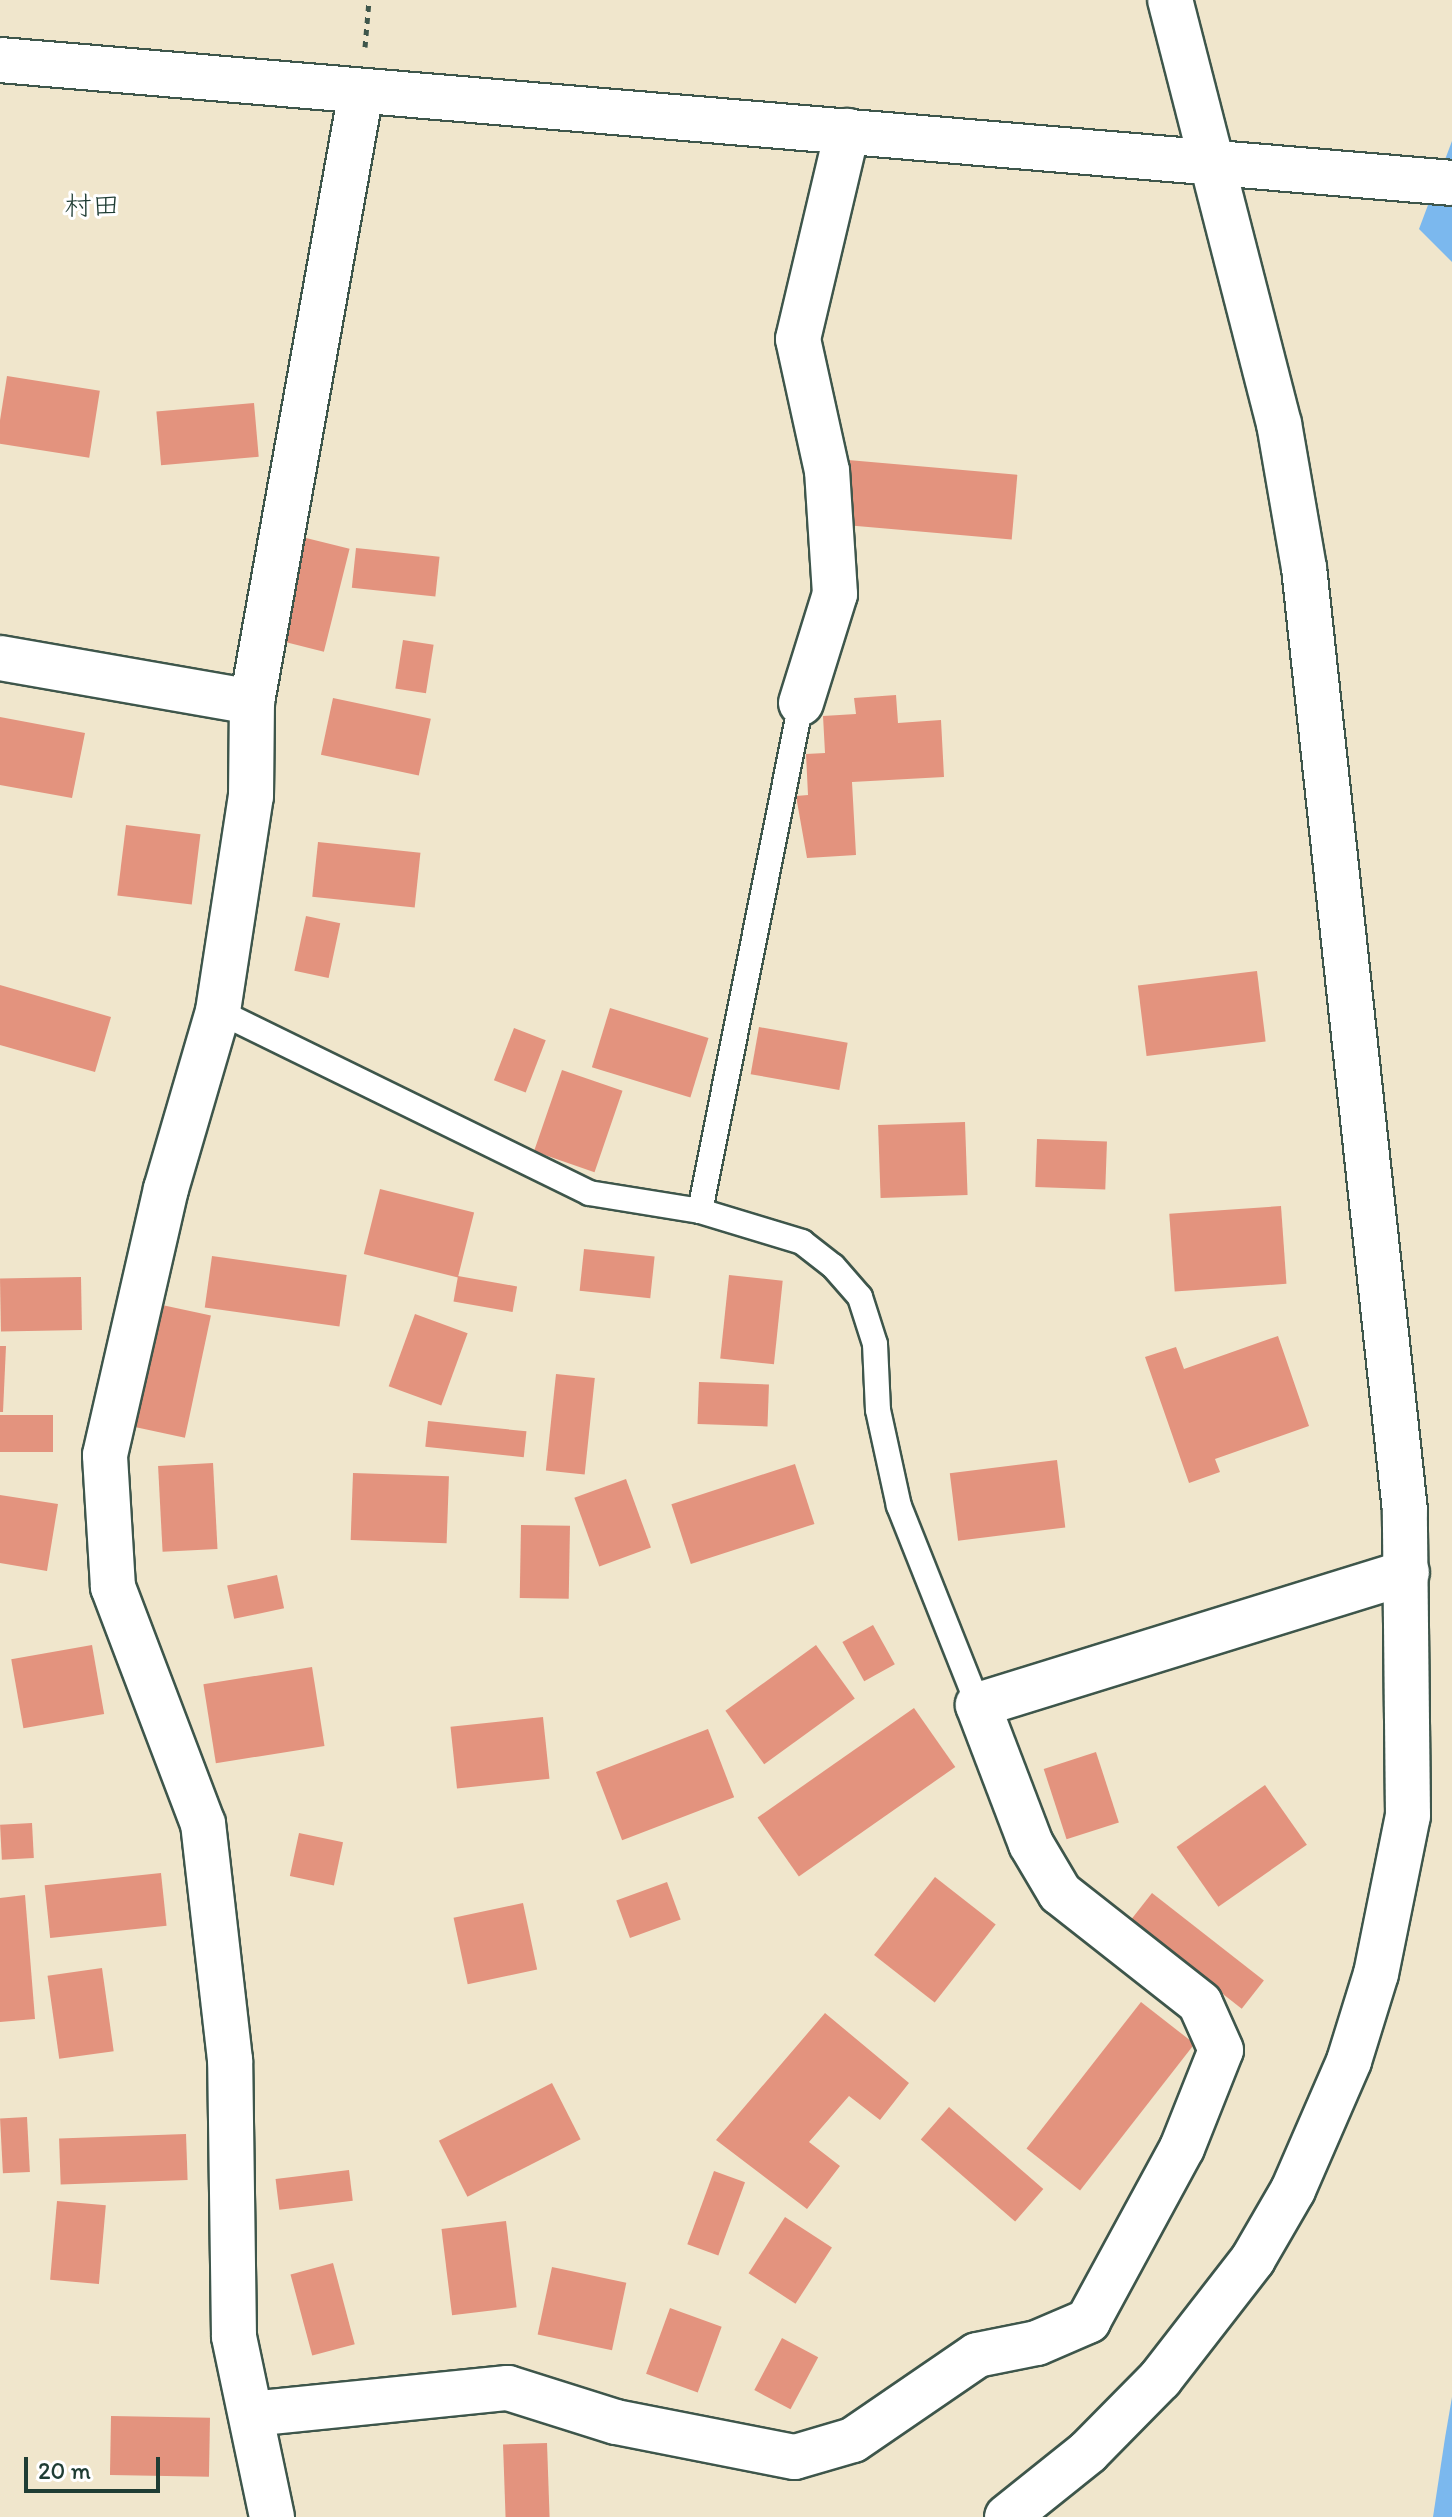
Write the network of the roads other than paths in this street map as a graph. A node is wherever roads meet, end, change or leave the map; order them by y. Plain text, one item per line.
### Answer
1 (1170, 0) edge
2 (0, 60) edge
3 (361, 92) junction
4 (847, 131) junction
5 (1209, 163) junction
6 (1452, 183) edge
7 (0, 658) edge
8 (252, 702) junction
9 (801, 703) joint
10 (218, 1011) junction
11 (700, 1211) junction
12 (1407, 1572) junction
13 (978, 1705) junction
14 (251, 2414) junction
15 (272, 2517) edge
16 (1007, 2517) edge

1 - 5 street
2 - 3 street
3 - 4 street
3 - 8 street
4 - 5 street
4 - 9 street
5 - 6 street
5 - 12 street
7 - 8 street
8 - 10 street
9 - 11 lane
10 - 11 lane
10 - 14 street
11 - 13 lane
12 - 13 street
12 - 16 street
13 - 14 street
14 - 15 street

